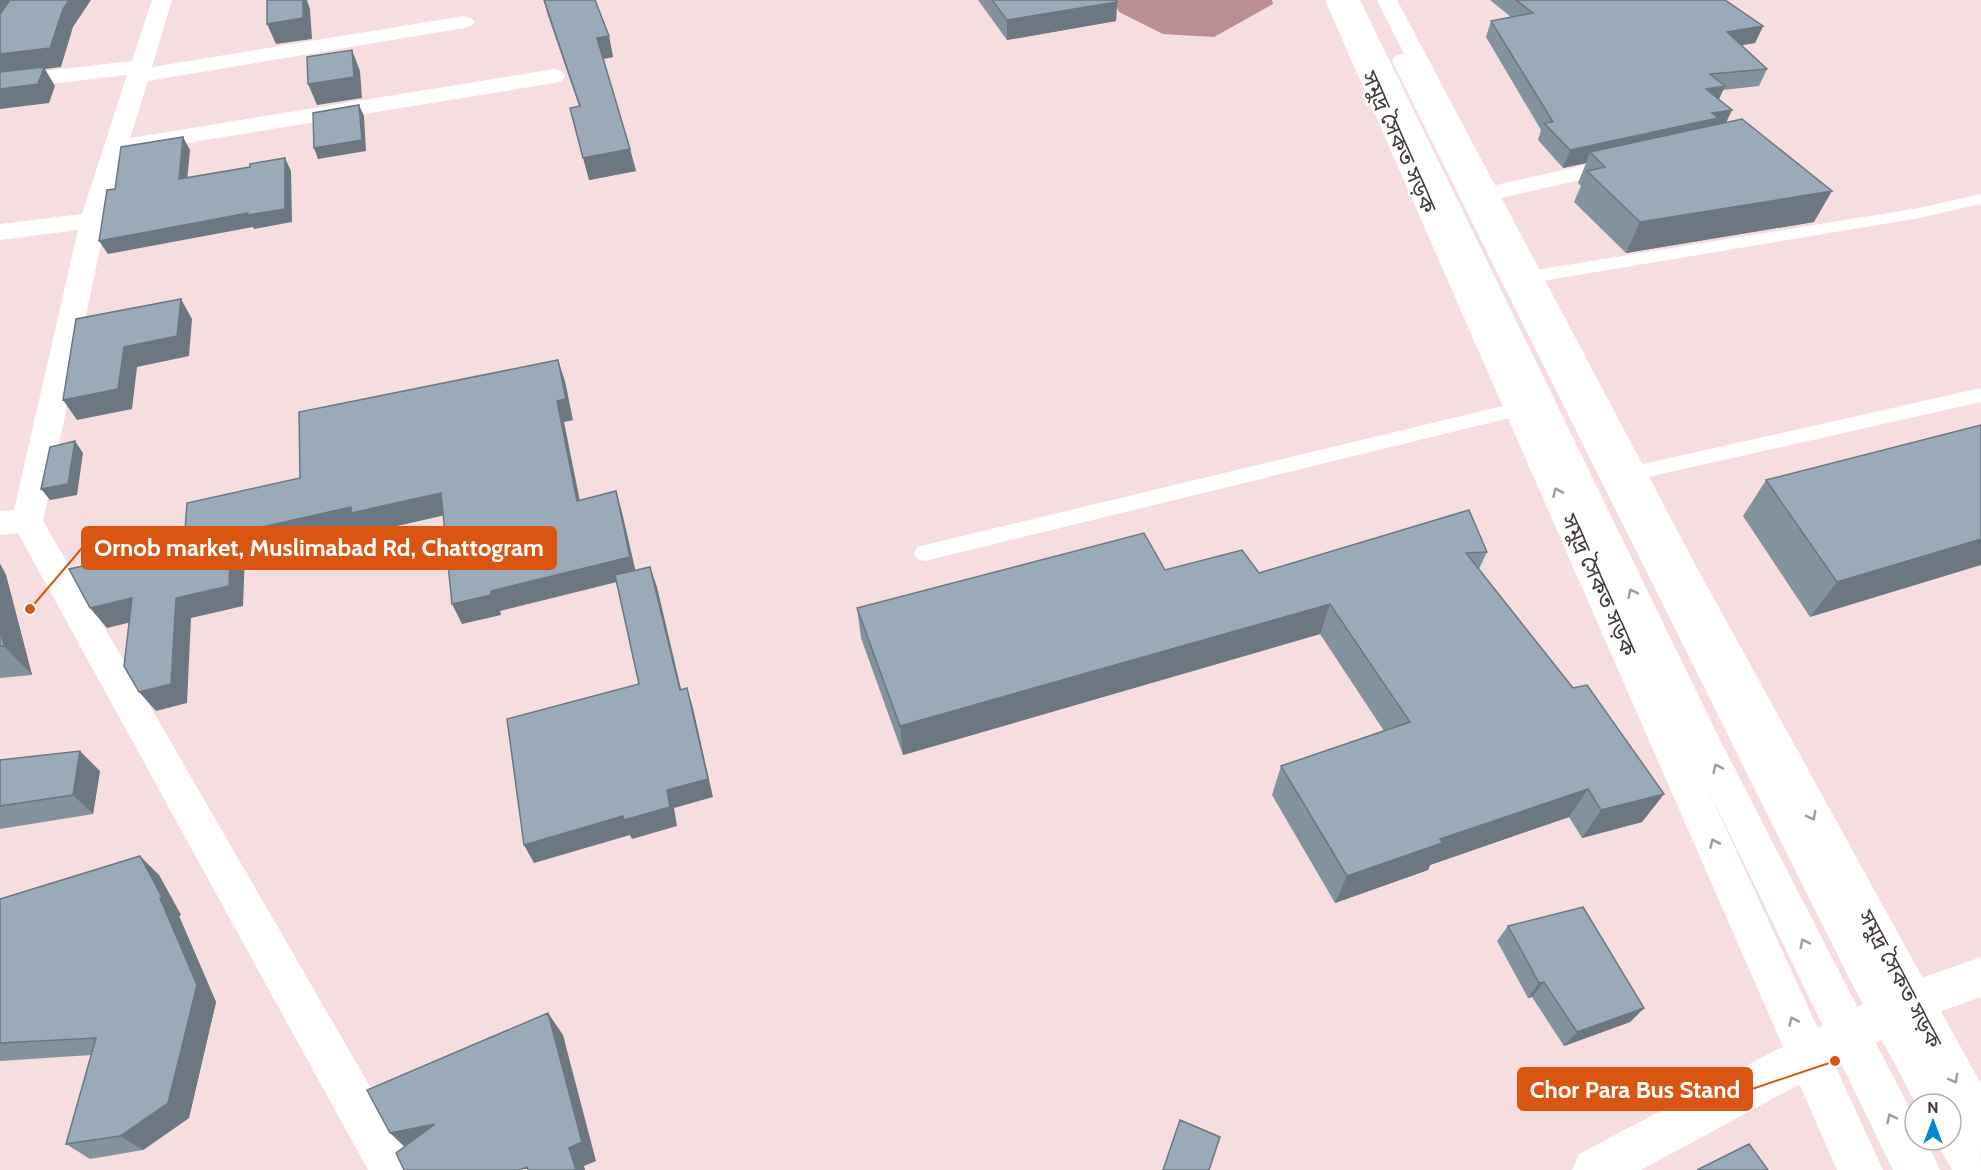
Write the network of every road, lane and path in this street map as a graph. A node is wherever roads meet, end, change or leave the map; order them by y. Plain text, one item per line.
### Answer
1 (162, 0) edge
2 (1335, 0) edge
3 (1350, 0) edge
4 (1373, 0) edge
5 (1387, 0) edge
6 (464, 22) dead end
7 (139, 72) junction
8 (554, 76) dead end
9 (0, 83) edge
10 (115, 148) junction
11 (1644, 159) edge
12 (1487, 194) junction
13 (1981, 199) edge
14 (93, 220) junction
15 (0, 232) edge
16 (1530, 277) junction
17 (1981, 395) edge
18 (1519, 409) junction
19 (1630, 474) junction
20 (14, 522) edge
21 (925, 553) dead end
22 (1981, 977) edge
23 (1911, 1000) junction
24 (1808, 1055) junction
25 (1933, 1092) edge
26 (1981, 1128) edge
27 (1963, 1145) edge
28 (393, 1170) edge
29 (1594, 1170) edge
30 (1860, 1170) edge
31 (1917, 1170) edge
32 (1977, 1170) edge

1 - 7 main road
2 - 18 main road, সমুদ্র সৈকত সড়ক
31 -> 3 main road
4 - 25 main road
5 - 12 main road, সমুদ্র সৈকত সড়ক
6 - 7 main road
7 - 9 main road
7 - 10 main road
8 - 10 main road
10 - 14 main road
11 - 12 main road
12 - 16 main road, সমুদ্র সৈকত সড়ক
13 - 16 lane
14 - 15 main road
14 - 20 main road
16 - 19 main road, সমুদ্র সৈকত সড়ক
17 - 19 lane
18 - 21 lane
24 -> 18 main road, সমুদ্র সৈকত সড়ক
19 -> 23 main road, সমুদ্র সৈকত সড়ক
20 - 28 main road
22 - 23 main road
23 - 24 main road
23 -> 26 main road, সমুদ্র সৈকত সড়ক
24 - 29 main road
24 - 30 main road, সমুদ্র সৈকত সড়ক
27 - 32 main road

